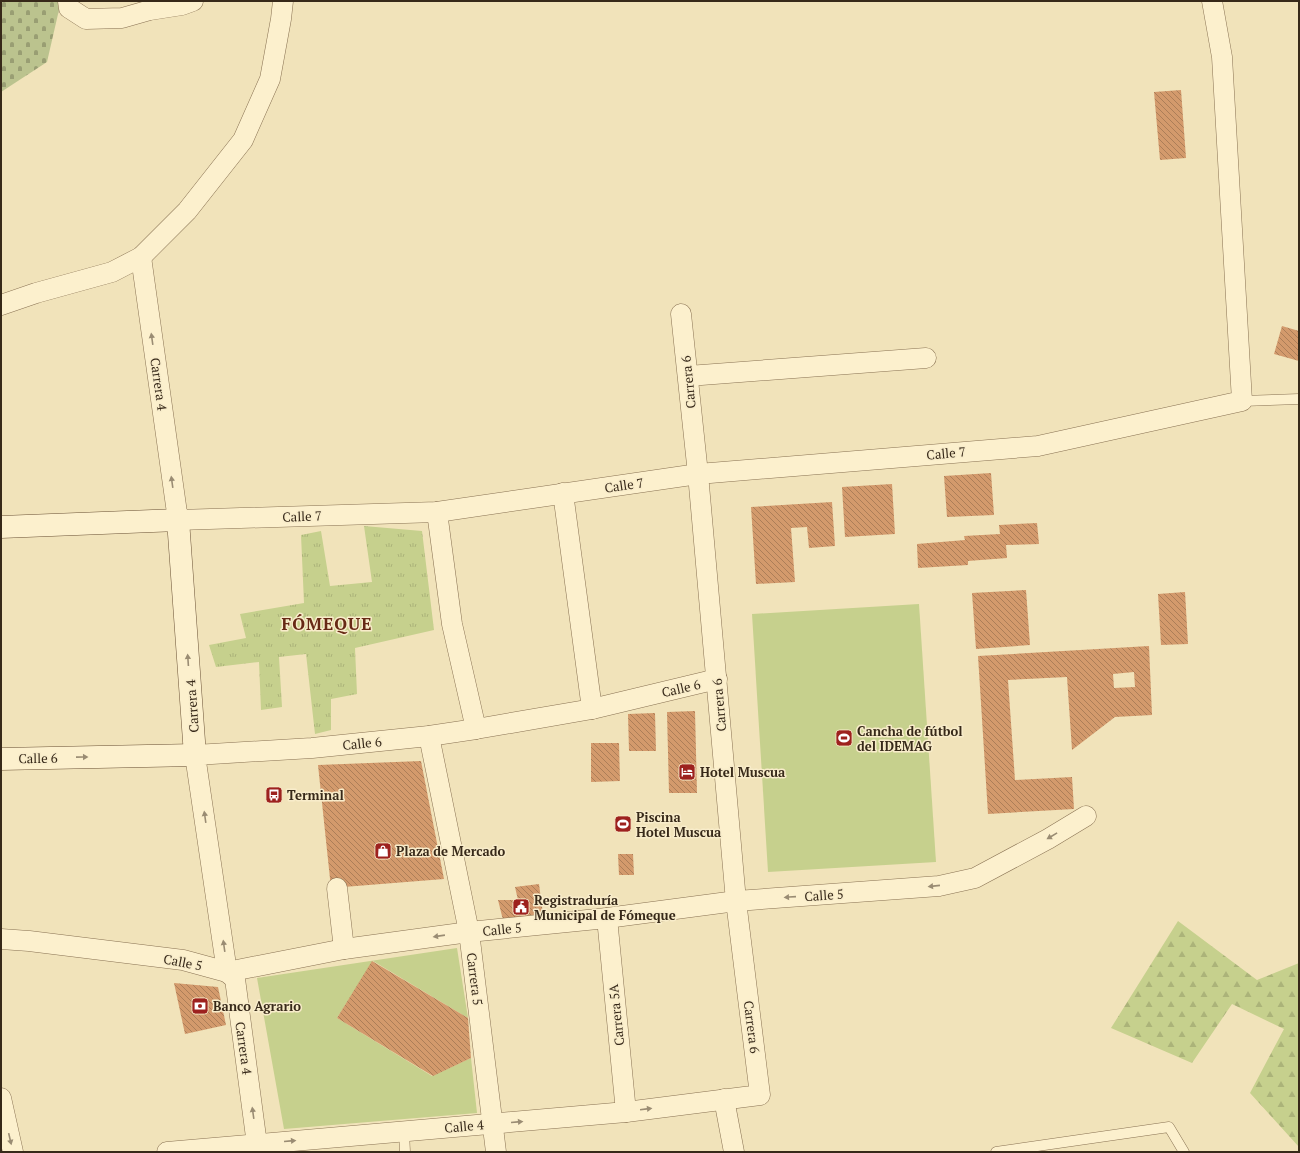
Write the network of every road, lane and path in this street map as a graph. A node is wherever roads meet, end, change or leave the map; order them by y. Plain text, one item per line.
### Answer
1 (68, 1) edge
2 (193, 1) edge
3 (1212, 1) edge
4 (281, 7) edge
5 (141, 257) junction
6 (1, 305) edge
7 (681, 314) dead end
8 (926, 358) dead end
9 (688, 376) junction
10 (1299, 399) edge
11 (1242, 401) junction
12 (698, 474) junction
13 (563, 493) junction
14 (437, 512) junction
15 (178, 520) junction
16 (1, 528) edge
17 (717, 679) junction
18 (592, 709) junction
19 (476, 729) junction
20 (429, 736) junction
21 (195, 754) junction
22 (1, 759) edge
23 (1086, 816) dead end
24 (336, 888) dead end
25 (736, 901) junction
26 (607, 918) junction
27 (469, 932) junction
28 (1, 939) edge
29 (344, 949) junction
30 (228, 972) junction
31 (760, 1095) joint
32 (1, 1098) edge
33 (724, 1099) junction
34 (626, 1112) junction
35 (494, 1124) junction
36 (404, 1132) junction
37 (258, 1148) edge
38 (13, 1152) edge
39 (167, 1152) edge
40 (405, 1152) edge
41 (496, 1152) edge
42 (734, 1152) edge
43 (996, 1152) edge
44 (1184, 1152) edge

1 - 2 street
3 - 11 street
4 - 5 street
5 - 6 street
15 -> 5 street, Carrera 4
7 - 9 street, Carrera 6
8 - 9 street
9 - 12 street, Carrera 6
10 - 11 lane
11 - 12 street, Calle 7
12 - 13 street, Calle 7
12 - 17 street, Carrera 6
13 - 14 street, Calle 7
13 - 18 street
14 - 15 street, Calle 7
14 - 19 street
15 - 16 street, Calle 7
21 -> 15 street, Carrera 4
17 - 18 street, Calle 6
17 - 25 street, Carrera 6
18 - 19 street, Calle 6
19 - 20 street, Calle 6
20 - 21 street, Calle 6
20 - 27 street, Carrera 5
22 -> 21 street, Calle 6
30 -> 21 street, Carrera 4
23 -> 25 street, Calle 5
24 - 29 street
25 - 26 street, Calle 5
25 - 31 street, Carrera 6
26 - 27 street, Calle 5
26 - 34 street, Carrera 5A
27 -> 29 street, Calle 5
27 - 35 street, Carrera 5
28 - 30 street, Calle 5
29 - 30 street, Calle 5
37 -> 30 street, Carrera 4
31 - 33 street, Calle 4
32 -> 38 street
34 -> 33 street, Calle 4
33 - 42 street
35 -> 34 street, Calle 4
35 - 36 street, Calle 4
35 - 41 street, Carrera 5
37 -> 36 street, Calle 4
36 - 40 lane
37 - 39 street, Calle 4
43 - 44 lane

